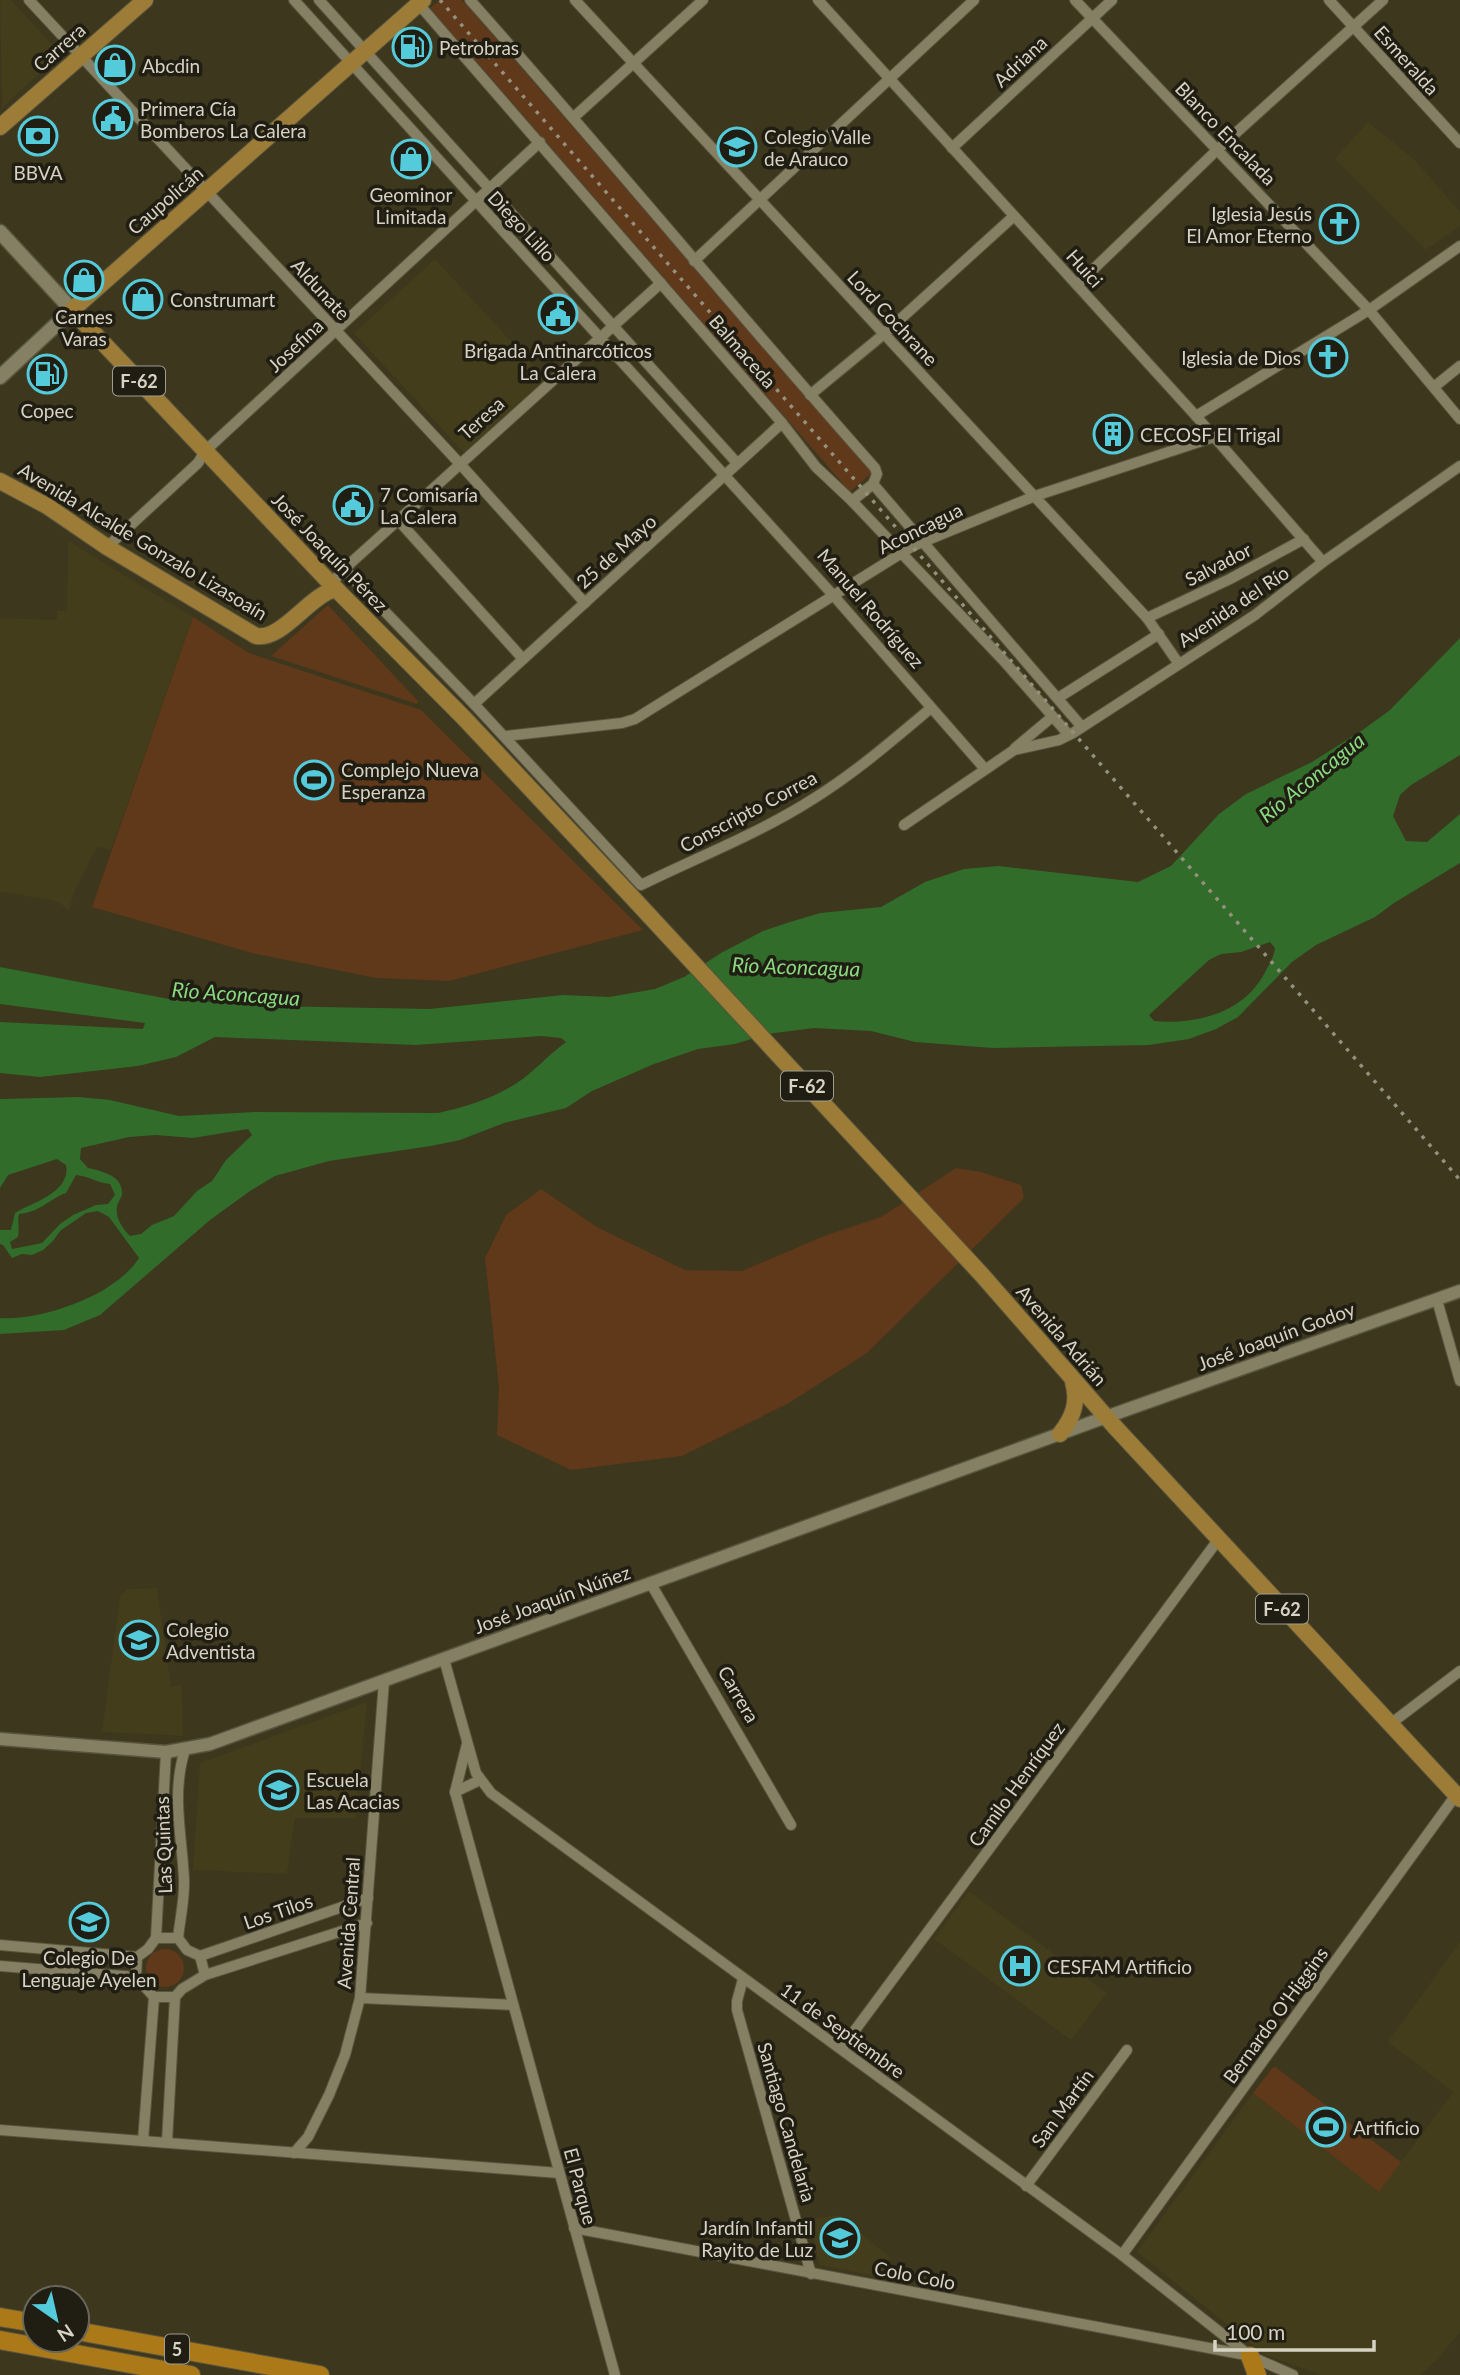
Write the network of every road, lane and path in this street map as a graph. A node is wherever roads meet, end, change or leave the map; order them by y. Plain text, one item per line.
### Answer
1 (29, 0) edge
2 (145, 0) edge
3 (294, 0) edge
4 (319, 0) edge
5 (470, 0) edge
6 (575, 0) edge
7 (703, 0) edge
8 (818, 0) edge
9 (974, 0) edge
10 (1075, 0) edge
11 (1112, 0) edge
12 (1329, 0) edge
13 (1383, 0) edge
14 (419, 1) edge
15 (1092, 19) junction
16 (1353, 26) junction
17 (365, 51) junction
18 (81, 56) junction
19 (352, 63) junction
20 (632, 64) junction
21 (889, 78) junction
22 (574, 117) junction
23 (0, 127) edge
24 (540, 142) junction
25 (1460, 143) edge
26 (952, 148) junction
27 (1217, 150) junction
28 (489, 189) junction
29 (206, 191) junction
30 (760, 199) junction
31 (475, 202) junction
32 (1014, 216) junction
33 (0, 232) edge
34 (1460, 246) edge
35 (694, 261) junction
36 (660, 283) junction
37 (1077, 285) junction
38 (72, 310) junction
39 (1369, 310) junction
40 (613, 326) junction
41 (336, 330) junction
42 (884, 334) junction
43 (601, 337) junction
44 (1460, 366) edge
45 (0, 377) edge
46 (1434, 387) junction
47 (810, 395) junction
48 (1196, 416) junction
49 (1460, 419) edge
50 (782, 423) junction
51 (1214, 437) junction
52 (205, 451) junction
53 (737, 463) junction
54 (461, 465) junction
55 (1460, 466) edge
56 (725, 475) junction
57 (0, 481) edge
58 (873, 484) junction
59 (1035, 496) junction
60 (852, 501) junction
61 (398, 520) junction
62 (1304, 539) junction
63 (922, 542) junction
64 (107, 547) junction
65 (902, 553) junction
66 (308, 560) junction
67 (1324, 562) junction
68 (344, 569) junction
69 (333, 587) junction
70 (319, 596) junction
71 (834, 596) junction
72 (585, 603) junction
73 (1147, 618) junction
74 (1159, 634) junction
75 (264, 638) joint
76 (523, 660) junction
77 (1179, 664) junction
78 (1058, 698) junction
79 (474, 704) junction
80 (931, 708) junction
81 (1052, 717) junction
82 (1082, 727) junction
83 (1069, 735) junction
84 (505, 736) junction
85 (1014, 750) junction
86 (985, 769) junction
87 (904, 825) dead end
88 (637, 891) junction
89 (1460, 1292) edge
90 (1437, 1300) junction
91 (1072, 1379) junction
92 (1460, 1381) edge
93 (1106, 1417) junction
94 (1060, 1434) junction
95 (1218, 1539) junction
96 (651, 1584) junction
97 (444, 1659) junction
98 (1460, 1671) edge
99 (384, 1681) junction
100 (1389, 1725) junction
101 (0, 1739) edge
102 (467, 1744) junction
103 (185, 1751) junction
104 (166, 1752) junction
105 (480, 1780) junction
106 (455, 1792) junction
107 (1458, 1797) edge
108 (791, 1825) dead end
109 (368, 1898) junction
110 (367, 1923) junction
111 (156, 1938) junction
112 (178, 1938) junction
113 (0, 1945) edge
114 (137, 1956) junction
115 (200, 1956) junction
116 (0, 1966) edge
117 (205, 1975) junction
118 (136, 1977) junction
119 (743, 1979) junction
120 (154, 1997) junction
121 (175, 1997) junction
122 (360, 1998) junction
123 (513, 2005) junction
124 (841, 2049) junction
125 (1127, 2050) dead end
126 (0, 2130) edge
127 (144, 2141) junction
128 (167, 2142) junction
129 (294, 2153) junction
130 (559, 2173) junction
131 (1026, 2186) junction
132 (574, 2228) junction
133 (1122, 2255) junction
134 (811, 2274) junction
135 (0, 2317) edge
136 (21, 2321) edge
137 (91, 2334) edge
138 (0, 2340) edge
139 (1250, 2356) junction
140 (191, 2375) edge
141 (320, 2375) edge
142 (615, 2375) edge
143 (1257, 2375) edge
144 (1293, 2375) edge

1 - 18 street, Aldunate
2 - 18 main road, Carrera
3 - 19 street, Diego Lillo
4 - 17 street, Diego Lillo
5 - 22 street, Balmaceda
6 - 20 street, Lord Cochrane
7 - 20 street
8 - 21 street, Huici
9 - 21 street
10 - 15 street, Blanco Encalada
11 - 15 street, Adriana
12 - 16 street, Esmeralda
13 - 16 street
14 - 17 main road, Caupolicán
14 - 24 street, Balmaceda
15 - 26 street, Adriana
15 - 27 street, Blanco Encalada
16 - 25 street, Esmeralda
16 - 27 street
17 - 19 main road, Caupolicán
17 - 28 street, Diego Lillo
18 - 23 main road, Carrera
18 - 29 street, Aldunate
19 - 29 main road, Caupolicán
19 - 31 street, Diego Lillo
20 - 22 street
20 - 30 street, Lord Cochrane
21 - 26 street, Huici
21 - 30 street
22 - 35 street, Balmaceda
24 - 28 street, Josefina
24 - 36 street, Balmaceda
26 - 32 street, Huici
27 - 37 street
27 - 39 street, Blanco Encalada
28 - 31 street, Josefina
28 - 40 street, Diego Lillo
29 - 38 main road, Caupolicán
29 - 41 street, Aldunate
30 - 35 street
30 - 42 street, Lord Cochrane
31 - 41 street, Josefina
31 - 43 street, Diego Lillo
32 - 37 street, Huici
32 - 42 street
33 - 38 main road, José Joaquín Pérez
34 - 39 street
35 - 47 street, Balmaceda
36 - 40 street, Teresa
36 - 50 street, Balmaceda
37 - 48 street, Huici
38 - 45 main road, Caupolicán
38 - 52 main road, José Joaquín Pérez / F-62
39 - 46 street, Blanco Encalada
39 - 48 street
40 - 43 street, Teresa
40 - 53 street, Diego Lillo
41 - 52 street, Josefina
41 - 54 street, Aldunate
42 - 47 street
42 - 59 street, Lord Cochrane
43 - 54 street, Teresa
43 - 56 street, Diego Lillo
44 - 46 street
46 - 49 street, Blanco Encalada
47 - 58 street, Balmaceda
48 - 51 street, Huici
50 - 53 street, 25 de Mayo
50 - 60 street, Balmaceda
51 - 59 street, Aconcagua
51 - 62 street, Huici
52 - 64 street, Josefina
52 - 66 main road, José Joaquín Pérez / F-62
53 - 56 street, 25 de Mayo
54 - 61 street, Teresa
54 - 72 street, Aldunate
55 - 67 street, Avenida del Río
56 - 71 street, Manuel Rodríguez
56 - 72 street, 25 de Mayo
57 - 64 main road, Avenida Alcalde Gonzalo Lizasoaín
58 - 60 street
58 - 63 street, Balmaceda
59 - 63 street, Aconcagua
59 - 73 street, Lord Cochrane
60 - 65 street, Balmaceda
61 - 68 street, Teresa
61 - 76 street
62 - 67 street, Huici
62 - 73 street, Salvador
63 - 65 street, Aconcagua
63 - 78 street, Balmaceda
64 - 75 main road, Avenida Alcalde Gonzalo Lizasoaín
65 - 71 street, Aconcagua
65 - 81 street, Balmaceda
66 - 69 main road, José Joaquín Pérez / F-62
66 - 70 main road
67 - 77 street, Avenida del Río
68 - 69 street, Teresa
68 - 79 street, José Joaquín Pérez
69 - 70 main road, Teresa
69 - 88 main road, José Joaquín Pérez / F-62
70 - 75 main road, Teresa
71 - 80 street, Manuel Rodríguez
71 - 84 street, Aconcagua
72 - 76 street, 25 de Mayo
73 - 74 street, Lord Cochrane
74 - 77 street, Lord Cochrane
74 - 78 street
76 - 79 street, 25 de Mayo
77 - 82 street, Avenida del Río
78 - 82 street, Balmaceda
79 - 84 street, José Joaquín Pérez
80 - 86 street, Manuel Rodríguez
80 - 88 street, Conscripto Correa
81 - 83 street, Balmaceda
81 - 85 street, Avenida del Río
82 - 83 street, Avenida del Río
83 - 85 street, Avenida del Río
84 - 88 street, José Joaquín Pérez
85 - 86 street, Avenida del Río
86 - 87 street, Avenida del Río
88 - 91 main road, Avenida Adrián / F-62
89 - 90 street, José Joaquín Godoy
90 - 92 street
90 - 93 street, José Joaquín Godoy
91 - 93 main road, Avenida Adrián / F-62
91 - 94 main road
93 - 94 street, José Joaquín Núñez
93 - 95 main road, Avenida Adrián / F-62
94 - 96 street, José Joaquín Núñez
95 - 100 main road, Avenida Adrián / F-62
95 - 124 street, Camilo Henríquez
96 - 97 street, José Joaquín Núñez
96 - 108 street, Carrera
97 - 99 street, José Joaquín Núñez
97 - 102 street, 11 de Septiembre
98 - 100 street
99 - 103 street, José Joaquín Núñez
99 - 109 street, Avenida Central
100 - 107 main road, Avenida Adrián / F-62
101 - 104 street, José Joaquín Núñez
102 - 105 street, 11 de Septiembre
102 - 106 street, El Parque
103 - 104 street, José Joaquín Núñez
103 - 112 street, Las Quintas
104 - 111 street, Las Quintas
105 - 106 street
105 - 119 street, 11 de Septiembre
106 - 123 street, El Parque
107 - 133 street, Bernardo O'Higgins
109 - 110 street, Avenida Central
109 - 115 street, Los Tilos
110 - 117 street, Los Tilos
110 - 122 street, Avenida Central
111 - 112 street
111 - 114 street
112 - 115 street
113 - 114 street
114 - 118 street
115 - 117 street
116 - 118 street
117 - 121 street, Los Tilos
118 - 120 street
119 - 124 street, 11 de Septiembre
119 - 134 street, Santiago Candelaria
120 - 121 street
120 - 127 street
121 - 128 street
122 - 123 street
122 - 129 street, Avenida Central
123 - 130 street, El Parque
124 - 131 street, 11 de Septiembre
125 - 131 street, San Martín
126 - 127 street
127 - 128 street
128 - 129 street
129 - 130 street
130 - 132 street, El Parque
131 - 133 street, 11 de Septiembre
132 - 134 street, Colo Colo
132 - 142 street, El Parque
133 - 139 street, 11 de Septiembre
134 - 139 street, Colo Colo
135 - 136 highway
137 - 141 highway, 5
138 - 140 highway, 5
139 - 143 highway
139 - 144 street, 11 de Septiembre

